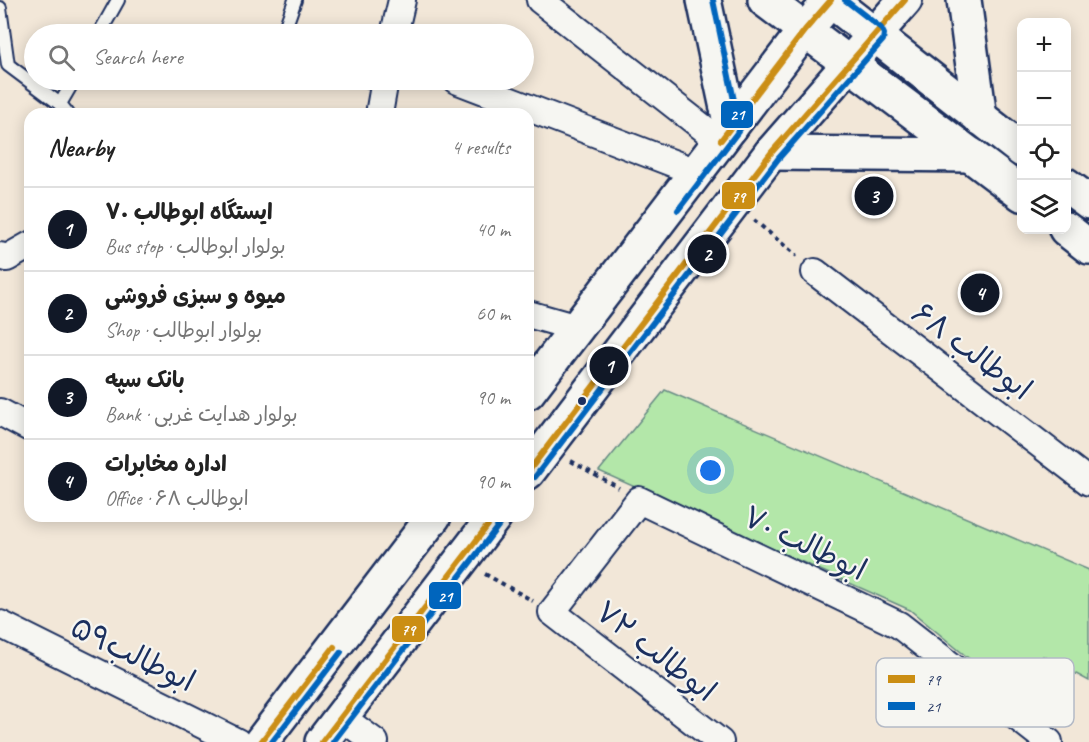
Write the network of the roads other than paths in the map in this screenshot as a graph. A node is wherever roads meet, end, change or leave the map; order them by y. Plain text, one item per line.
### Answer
1 (118, 0) edge
2 (296, 0) edge
3 (402, 0) edge
4 (540, 0) edge
5 (704, 0) edge
6 (765, 0) edge
7 (830, 0) edge
8 (905, 0) edge
9 (964, 0) edge
10 (0, 8) edge
11 (105, 24) edge
12 (288, 24) edge
13 (396, 24) edge
14 (805, 30) junction
15 (875, 35) junction
16 (850, 64) junction
17 (24, 78) edge
18 (40, 90) edge
19 (71, 90) edge
20 (379, 90) edge
21 (482, 90) edge
22 (63, 108) edge
23 (64, 108) edge
24 (378, 108) edge
25 (529, 108) edge
26 (534, 110) edge
27 (980, 118) junction
28 (726, 134) junction
29 (1017, 146) edge
30 (771, 153) junction
31 (971, 155) junction
32 (696, 172) junction
33 (1071, 189) edge
34 (1017, 190) edge
35 (1089, 202) edge
36 (1071, 233) edge
37 (1089, 247) edge
38 (24, 249) edge
39 (2, 263) edge
40 (815, 272) road end
41 (534, 316) edge
42 (577, 328) junction
43 (534, 384) edge
44 (0, 412) edge
45 (24, 425) edge
46 (534, 450) edge
47 (1089, 482) edge
48 (429, 522) edge
49 (490, 522) edge
50 (552, 612) joint
51 (0, 624) edge
52 (941, 658) edge
53 (341, 717) junction
54 (1030, 727) edge
55 (237, 742) edge
56 (261, 742) edge
57 (322, 742) edge
58 (375, 742) edge
59 (720, 742) edge
60 (1049, 742) edge

1 - 11 lane
2 - 12 lane
3 - 13 street
4 - 28 street
5 - 28 main road
6 - 14 main road
7 - 14 main road
7 - 15 main road
8 - 15 main road
9 - 27 main road
10 - 17 lane
14 - 16 main road
14 - 28 main road
15 - 16 main road
15 - 27 main road
16 - 30 main road
16 - 31 main road
18 - 22 lane
19 - 23 lane
20 - 24 street
21 - 25 street
26 - 32 street
27 - 29 main road
28 - 32 main road
30 - 31 main road
30 - 46 main road
31 - 34 main road
32 - 42 main road
33 - 35 main road
36 - 37 main road
38 - 39 street
40 - 47 street, ابوطالب ۶۸
41 - 42 street
42 - 43 main road
44 - 45 street
48 - 56 main road
49 - 53 main road
50 - 52 street, ابوطالب ۷۰
50 - 59 street, ابوطالب ۷۲
51 - 55 street, ابوطالب۵۹
53 - 57 main road
53 - 58 street
54 - 60 street, ابوطالب ۷۰

